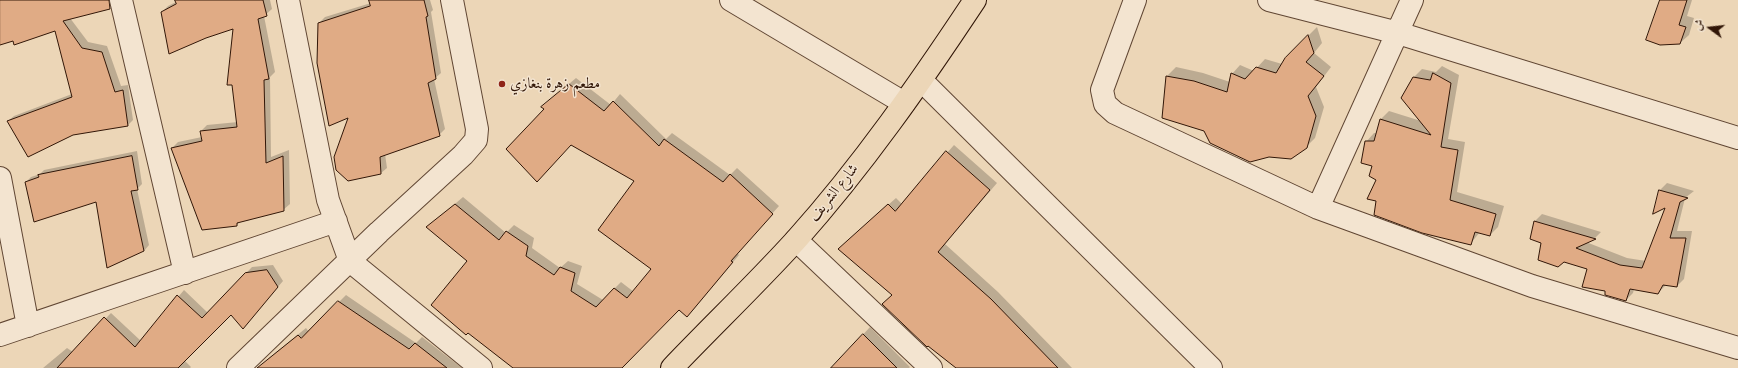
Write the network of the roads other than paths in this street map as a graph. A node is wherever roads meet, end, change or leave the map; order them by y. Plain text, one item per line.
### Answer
1 (121, 0) edge
2 (288, 0) edge
3 (452, 0) edge
4 (731, 0) edge
5 (975, 0) edge
6 (1135, 0) edge
7 (1269, 0) edge
8 (1412, 0) edge
9 (1398, 33) junction
10 (922, 81) junction
11 (904, 103) junction
12 (1738, 138) edge
13 (0, 178) edge
14 (1318, 208) junction
15 (336, 221) junction
16 (796, 240) junction
17 (350, 261) junction
18 (186, 273) junction
19 (28, 326) junction
20 (0, 335) edge
21 (1738, 348) edge
22 (238, 368) edge
23 (481, 368) edge
24 (672, 368) edge
25 (931, 368) edge
26 (1211, 368) edge

1 - 18 street
2 - 15 street
3 - 17 street
4 - 11 street
5 - 10 main road, شارع الشريف
6 - 14 street
7 - 9 street
8 - 9 street
9 - 12 street
9 - 14 street
10 - 11 main road, شارع الشريف
10 - 26 street
11 - 16 main road, شارع الشريف
13 - 19 street
14 - 21 street
15 - 17 street
15 - 18 street
16 - 24 main road, شارع الشريف
16 - 25 street
17 - 22 street
17 - 23 street
18 - 19 street
19 - 20 street

